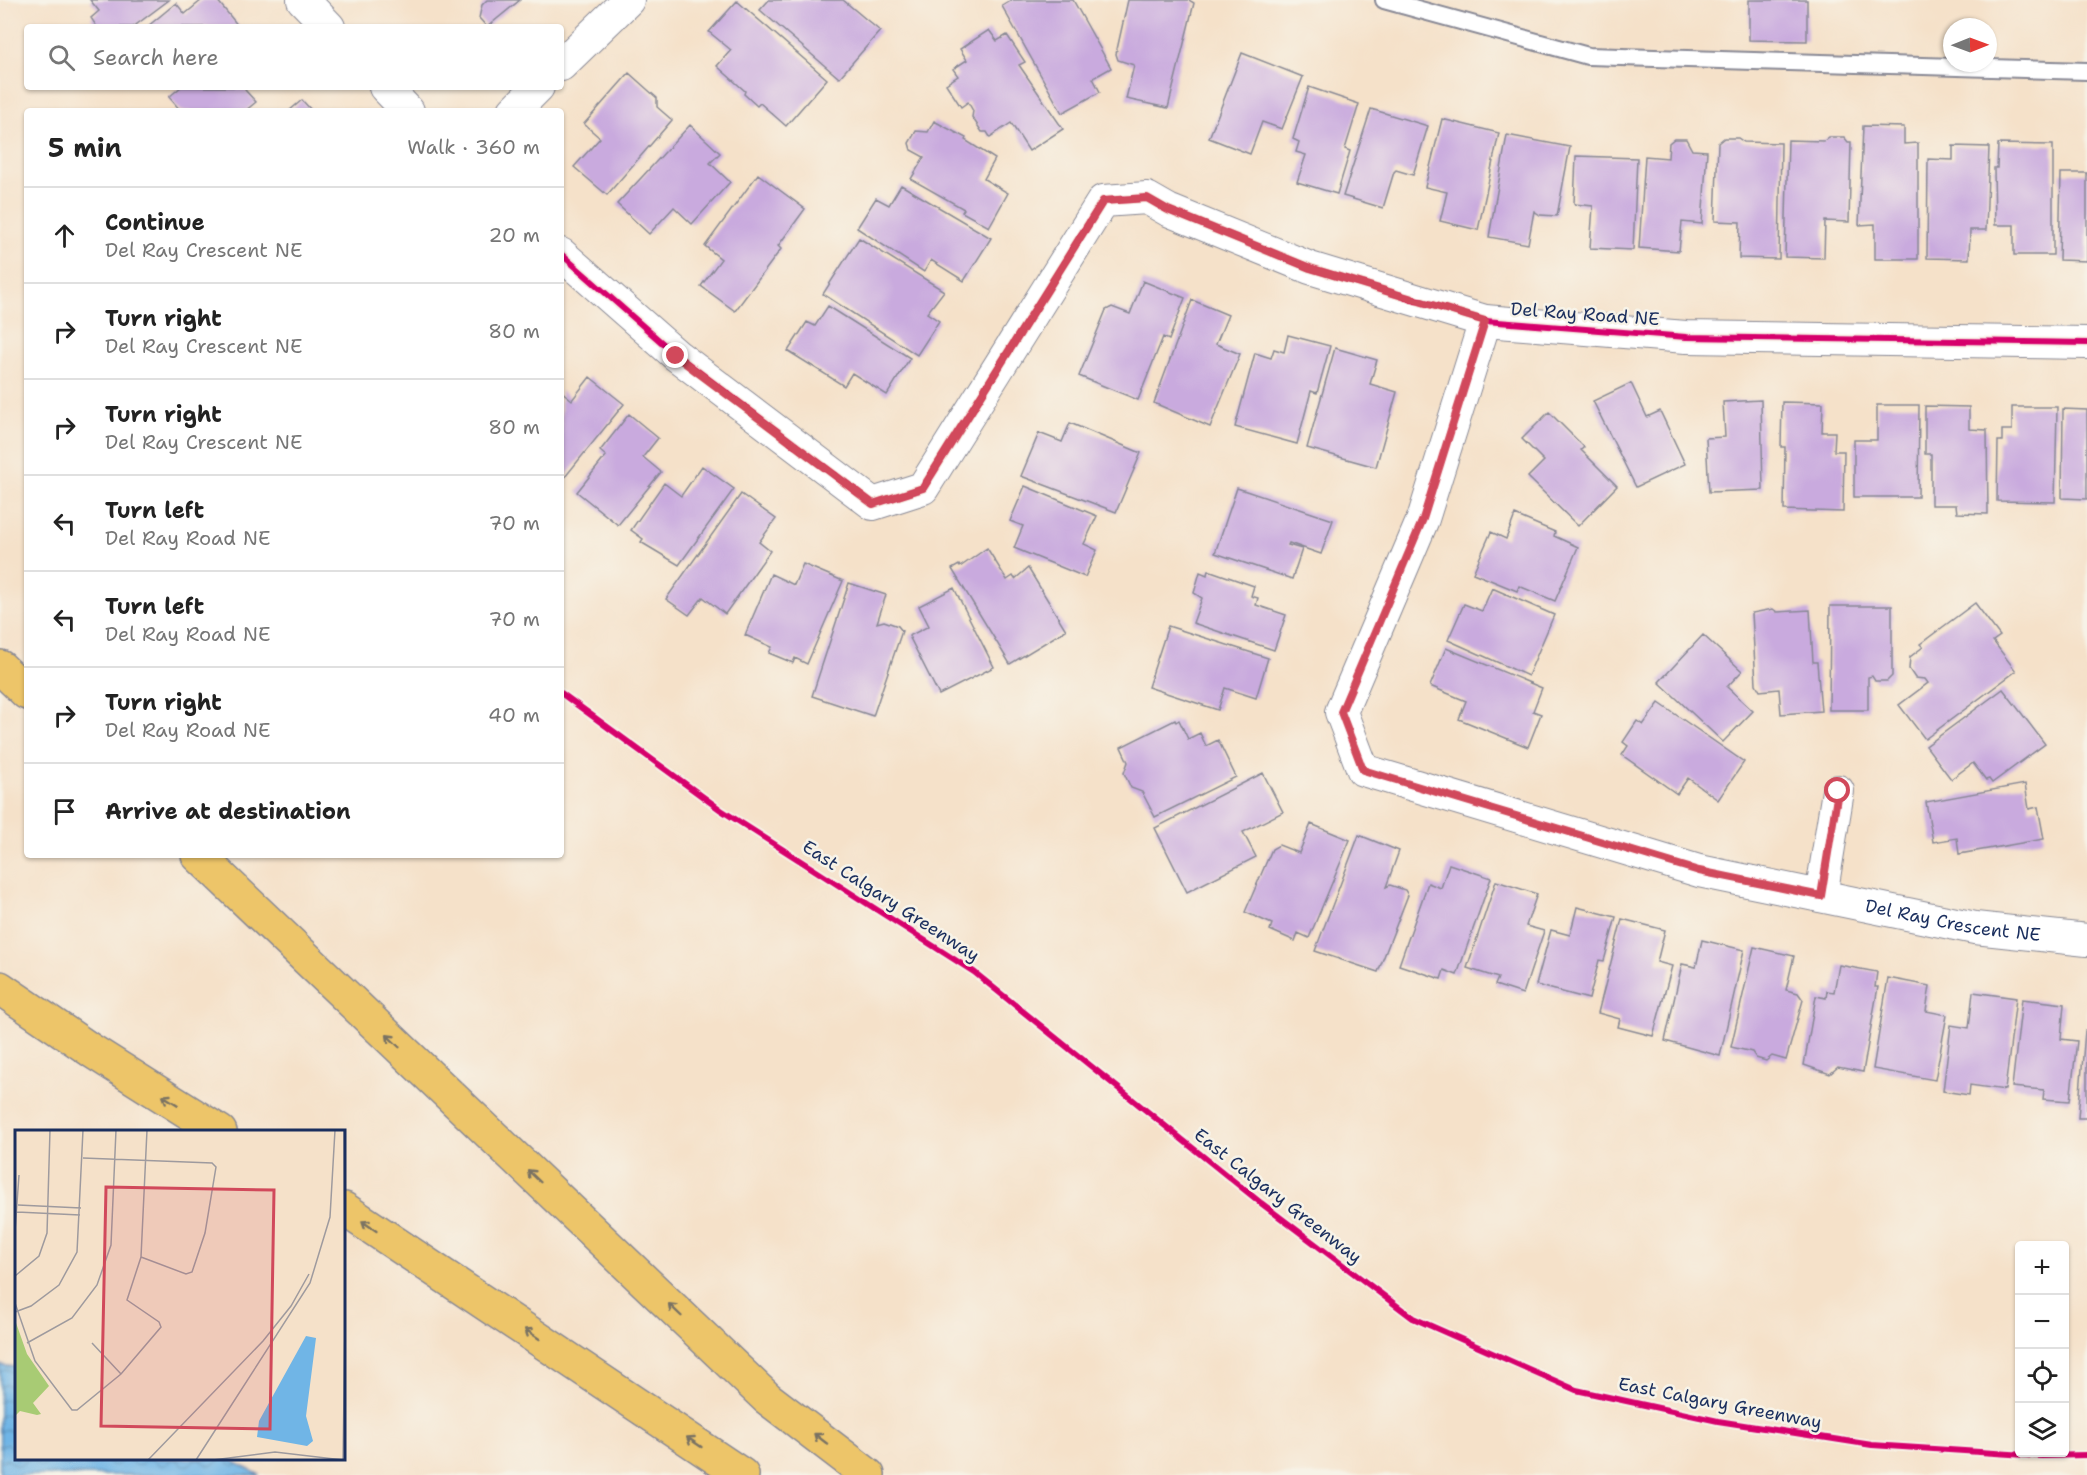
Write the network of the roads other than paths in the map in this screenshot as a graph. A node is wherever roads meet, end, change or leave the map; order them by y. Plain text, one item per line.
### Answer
1 (303, 0) edge
2 (628, 0) edge
3 (1384, 0) edge
4 (326, 24) edge
5 (564, 62) edge
6 (2087, 71) edge
7 (389, 90) edge
8 (535, 90) edge
9 (405, 108) edge
10 (517, 108) edge
11 (564, 257) edge
12 (1485, 321) junction
13 (2087, 344) edge
14 (0, 667) edge
15 (24, 690) edge
16 (1838, 791) dead end
17 (201, 858) edge
18 (1821, 896) junction
19 (2087, 940) edge
20 (0, 988) edge
21 (218, 1130) edge
22 (345, 1210) edge
23 (742, 1475) edge
24 (868, 1475) edge

1 - 4 street
2 - 5 street
3 - 6 lane
7 - 9 street
8 - 10 street
11 - 12 street, Del Ray Road NE
12 - 13 street, Del Ray Road NE
12 - 18 street, Del Ray Crescent NE
14 - 15 highway
16 - 18 street
24 -> 17 highway
18 - 19 street, Del Ray Crescent NE
21 -> 20 highway
23 -> 22 highway

